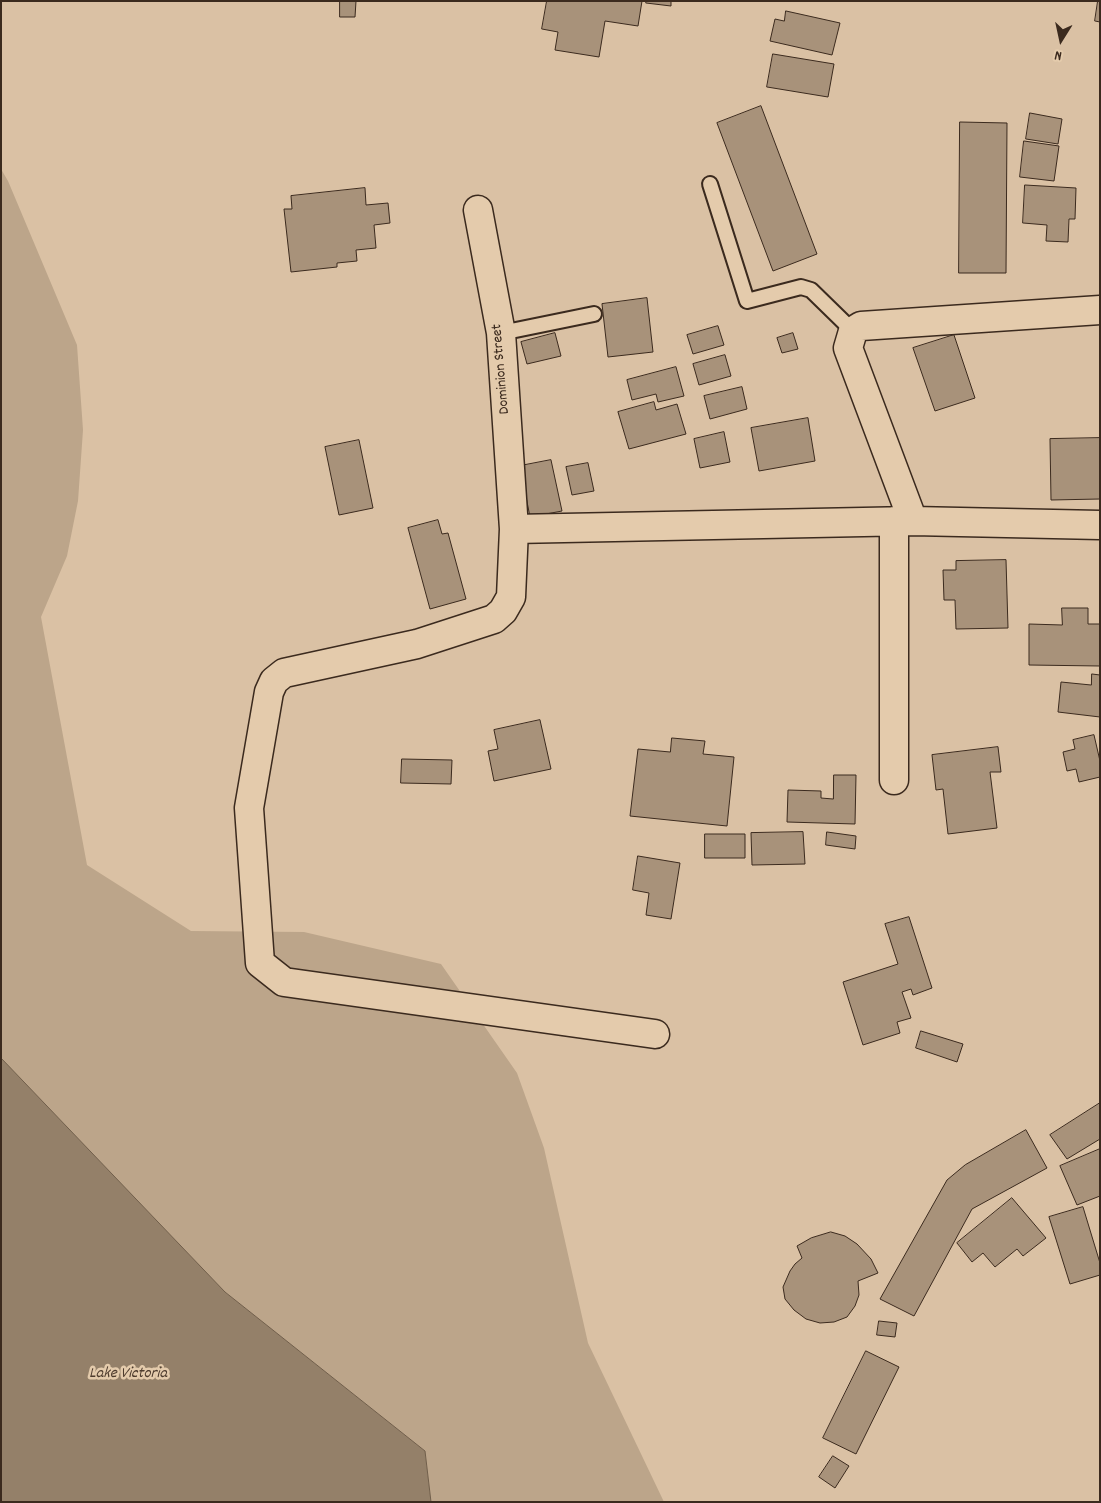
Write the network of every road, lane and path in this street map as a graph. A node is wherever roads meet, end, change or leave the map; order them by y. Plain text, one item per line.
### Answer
1 (710, 184) dead end
2 (478, 210) dead end
3 (1100, 310) edge
4 (594, 314) dead end
5 (853, 331) junction
6 (501, 334) junction
7 (903, 521) junction
8 (1100, 525) edge
9 (514, 529) junction
10 (894, 780) dead end
11 (655, 1034) dead end

1 - 5 lane
2 - 6 street, Dominion Street
3 - 5 street
4 - 6 lane
5 - 7 street
6 - 9 street, Dominion Street
7 - 8 street
7 - 9 street
7 - 10 street
9 - 11 street, Dominion Street

